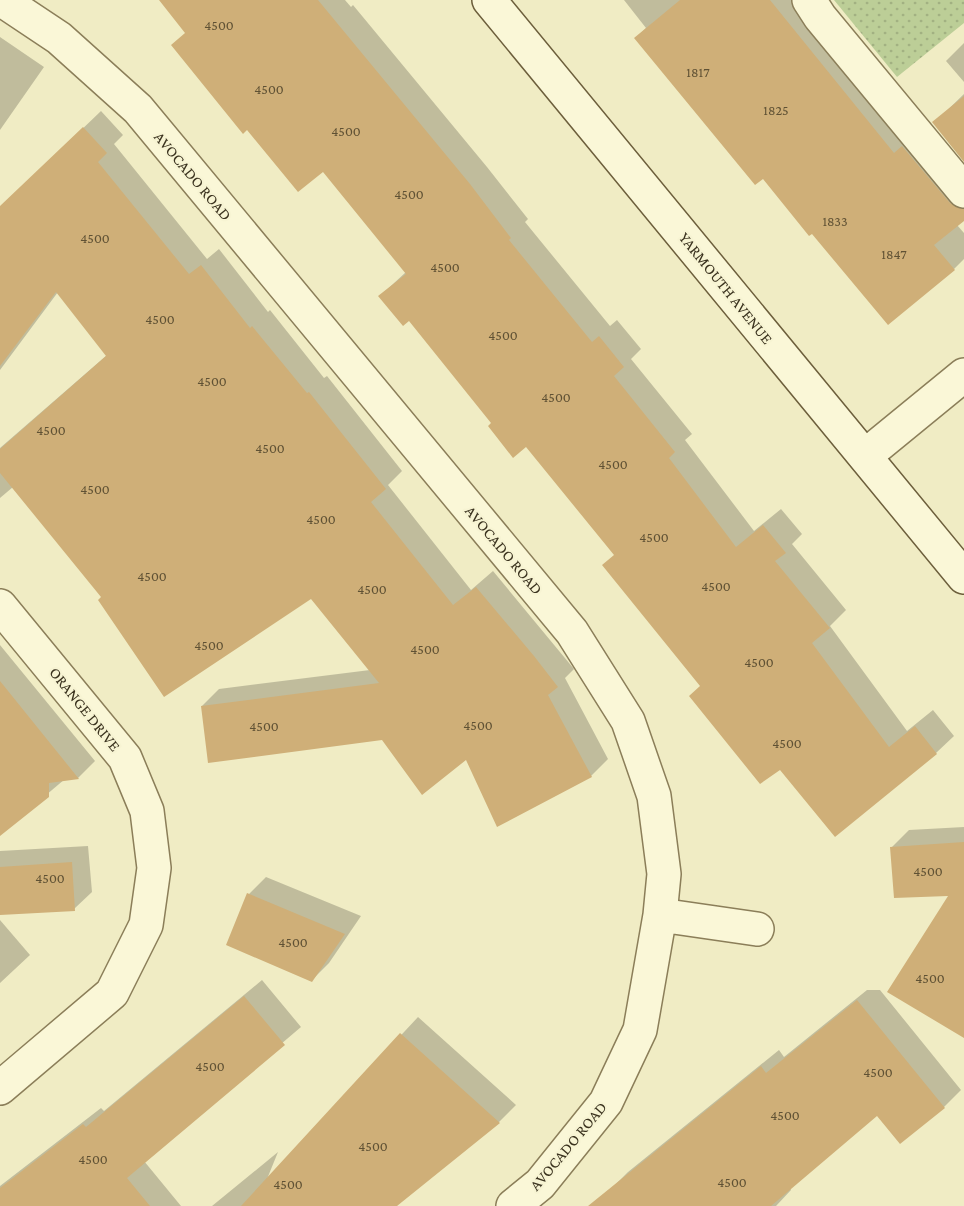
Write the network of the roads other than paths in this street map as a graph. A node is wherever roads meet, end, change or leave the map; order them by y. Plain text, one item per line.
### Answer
1 (2, 0) edge
2 (489, 0) edge
3 (809, 0) edge
4 (964, 190) edge
5 (964, 375) edge
6 (865, 456) junction
7 (964, 577) edge
8 (0, 606) edge
9 (660, 915) junction
10 (758, 929) dead end
11 (0, 1088) edge
12 (513, 1206) edge

1 - 9 street, AVOCADO ROAD
2 - 6 street, YARMOUTH AVENUE
3 - 4 street
5 - 6 street
6 - 7 street, YARMOUTH AVENUE
8 - 11 street, ORANGE DRIVE
9 - 10 street
9 - 12 street, AVOCADO ROAD

